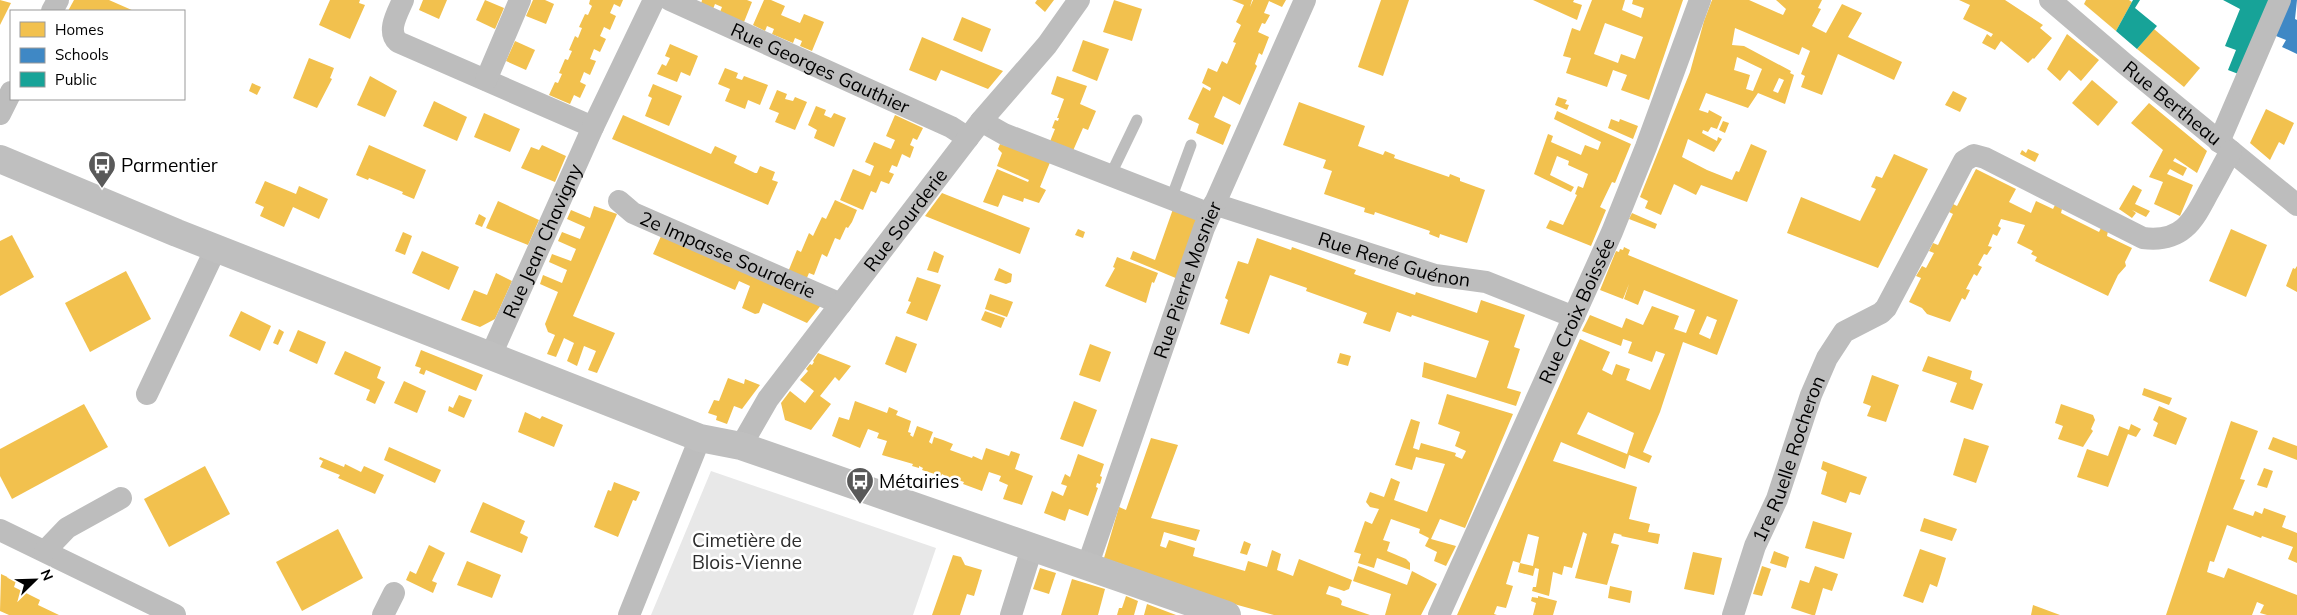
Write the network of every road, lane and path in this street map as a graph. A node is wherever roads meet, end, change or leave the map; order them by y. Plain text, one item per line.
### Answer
1 (403, 0) edge
2 (520, 0) edge
3 (654, 0) edge
4 (670, 0) edge
5 (1079, 0) edge
6 (1305, 0) edge
7 (1700, 0) edge
8 (2050, 0) edge
9 (2280, 0) edge
10 (486, 80) junction
11 (10, 94) edge
12 (0, 114) edge
13 (1137, 120) dead end
14 (593, 127) junction
15 (975, 130) junction
16 (1190, 145) dead end
17 (2225, 146) junction
18 (0, 159) edge
19 (1091, 168) junction
20 (1171, 199) junction
21 (618, 201) dead end
22 (2297, 204) edge
23 (1212, 209) junction
24 (216, 248) junction
25 (841, 304) junction
26 (1574, 317) junction
27 (491, 355) junction
28 (147, 394) dead end
29 (700, 438) junction
30 (741, 446) junction
31 (120, 498) dead end
32 (0, 530) edge
33 (1032, 548) junction
34 (45, 551) junction
35 (1087, 567) junction
36 (394, 593) dead end
37 (174, 615) edge
38 (383, 615) edge
39 (628, 615) edge
40 (1011, 615) edge
41 (1227, 615) edge
42 (1438, 615) edge
43 (1732, 615) edge

1 - 10 street
2 - 10 street
3 - 14 street, Rue Jean Chavigny
4 - 15 street, Rue Georges Gauthier
5 - 15 street, Rue Sourderie
6 - 23 street, Rue Pierre Mosnier
7 - 26 street, Rue Croix Boissée
8 - 17 street, Rue Bertheau
9 - 17 street
10 - 14 street
11 - 12 street
13 - 19 lane
14 - 27 street, Rue Jean Chavigny
15 - 19 street, Rue Georges Gauthier
15 - 25 street, Rue Sourderie
16 - 20 lane
17 - 22 street, Rue Bertheau
17 - 43 street, 1re Ruelle Rocheron
18 - 24 street
19 - 20 street, Rue René Guénon
20 - 23 street, Rue René Guénon
21 - 25 street, 2e Impasse Sourderie
23 - 26 street, Rue René Guénon
23 - 35 street, Rue Pierre Mosnier
24 - 27 street
24 - 28 street
25 - 30 street, Rue Sourderie
26 - 42 street, Rue Croix Boissée
27 - 29 street
29 - 30 street
29 - 39 street
30 - 33 street
31 - 34 street
32 - 34 street
33 - 35 street
33 - 40 street
34 - 37 street
35 - 41 street
36 - 38 street

